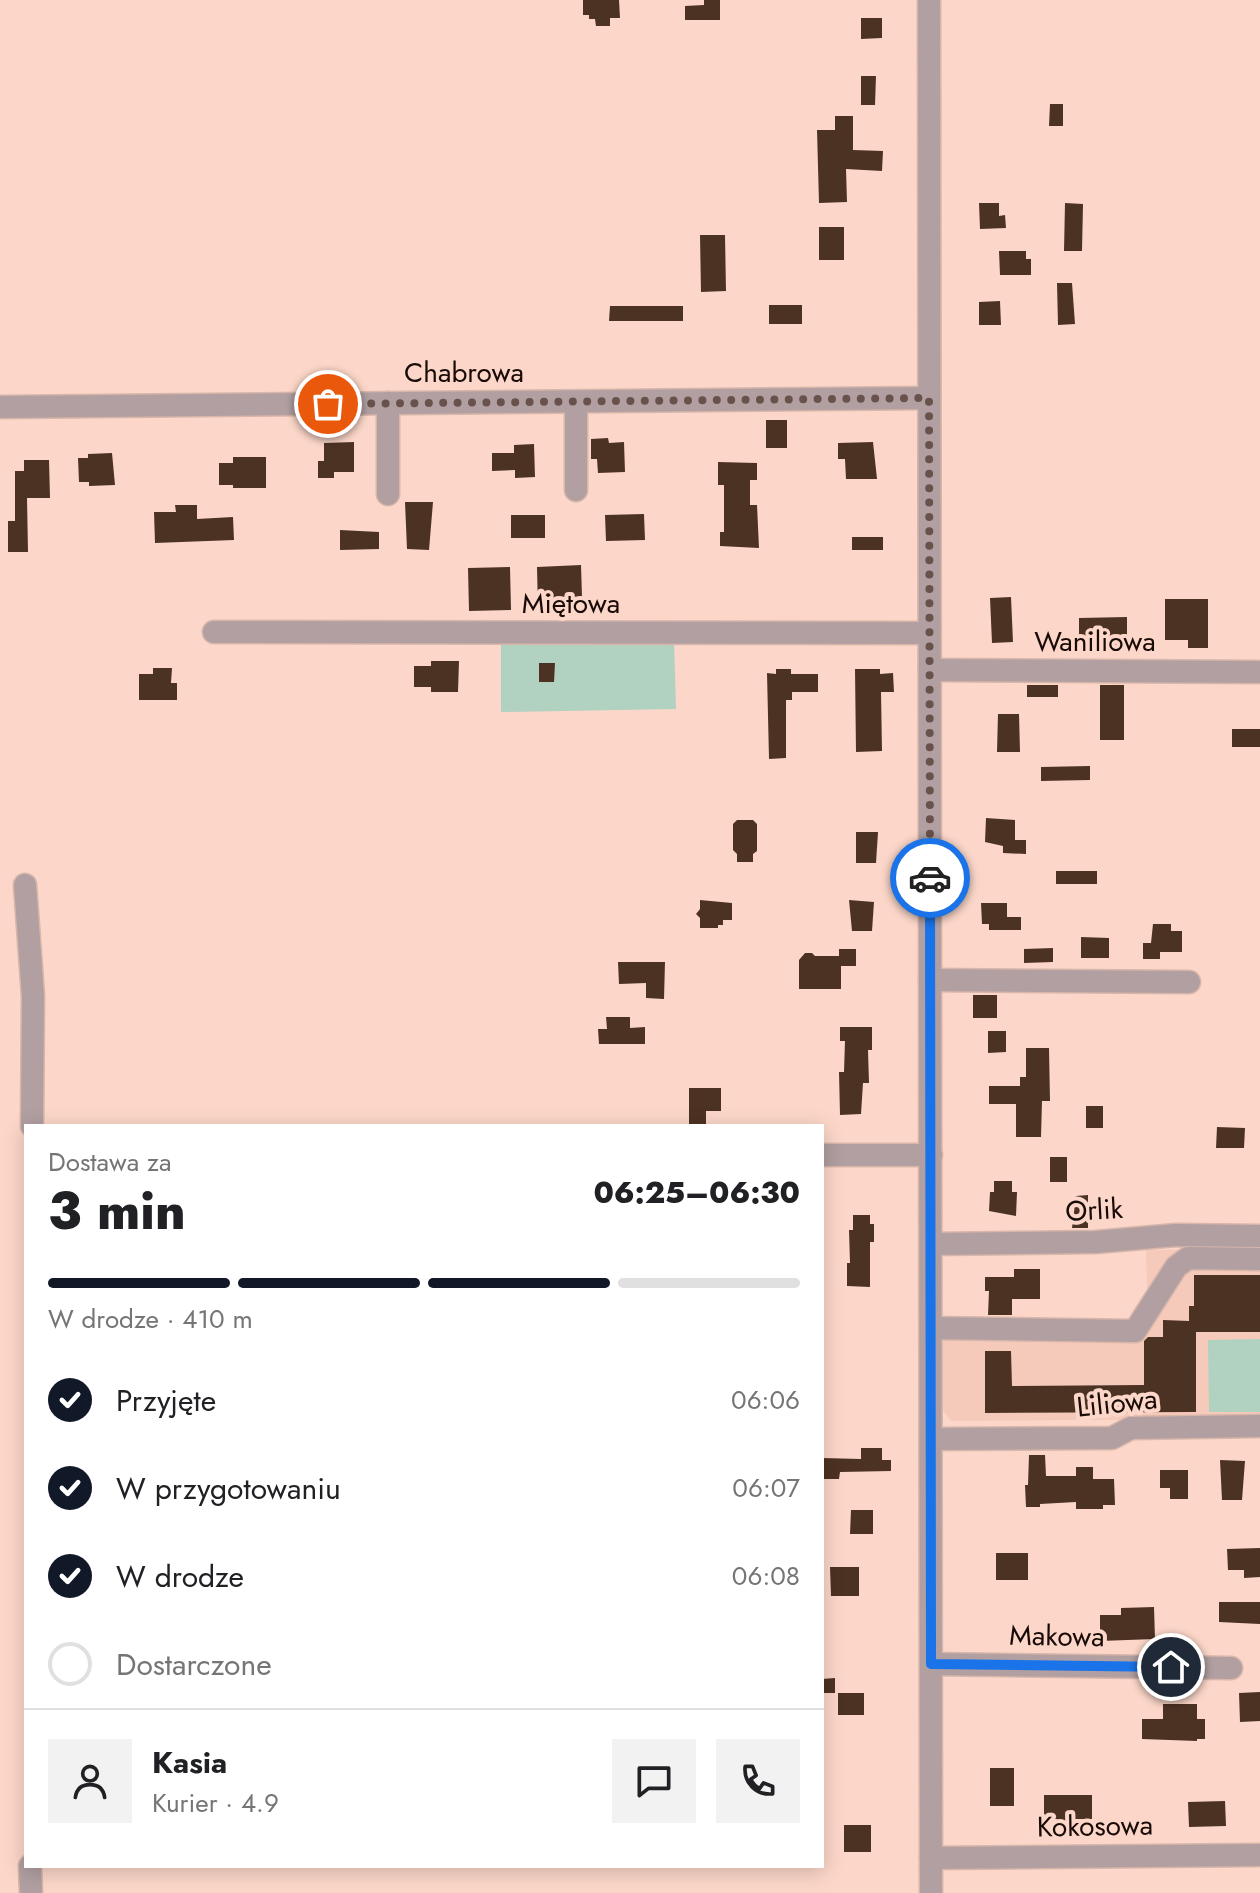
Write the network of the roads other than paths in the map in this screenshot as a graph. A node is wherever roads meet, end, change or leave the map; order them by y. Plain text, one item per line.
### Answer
1 (929, 0) edge
2 (929, 398) junction
3 (576, 402) junction
4 (388, 403) junction
5 (0, 407) edge
6 (576, 490) dead end
7 (388, 494) dead end
8 (214, 632) dead end
9 (929, 633) junction
10 (930, 670) junction
11 (1260, 672) edge
12 (25, 885) dead end
13 (930, 980) junction
14 (1189, 982) dead end
15 (32, 1124) edge
16 (824, 1155) edge
17 (931, 1155) junction
18 (1260, 1236) edge
19 (931, 1244) junction
20 (1260, 1259) edge
21 (931, 1328) junction
22 (1260, 1426) edge
23 (932, 1439) junction
24 (931, 1664) junction
25 (1231, 1668) dead end
26 (1260, 1855) edge
27 (931, 1858) junction
28 (30, 1868) edge
29 (31, 1893) edge
30 (931, 1893) edge

1 - 2 street
2 - 3 street, Chabrowa
2 - 9 street
3 - 4 street, Chabrowa
3 - 6 street
4 - 5 street, Chabrowa
4 - 7 street
8 - 9 street, Miętowa
9 - 10 street
10 - 11 street, Waniliowa
10 - 13 street
12 - 15 street
13 - 14 street
13 - 17 street
16 - 17 street
17 - 19 street
18 - 19 street, Orlik
19 - 21 street
20 - 21 street
21 - 23 street
22 - 23 street, Liliowa
23 - 24 street
24 - 25 street, Makowa
24 - 27 street
26 - 27 street, Kokosowa
27 - 30 street
28 - 29 street

